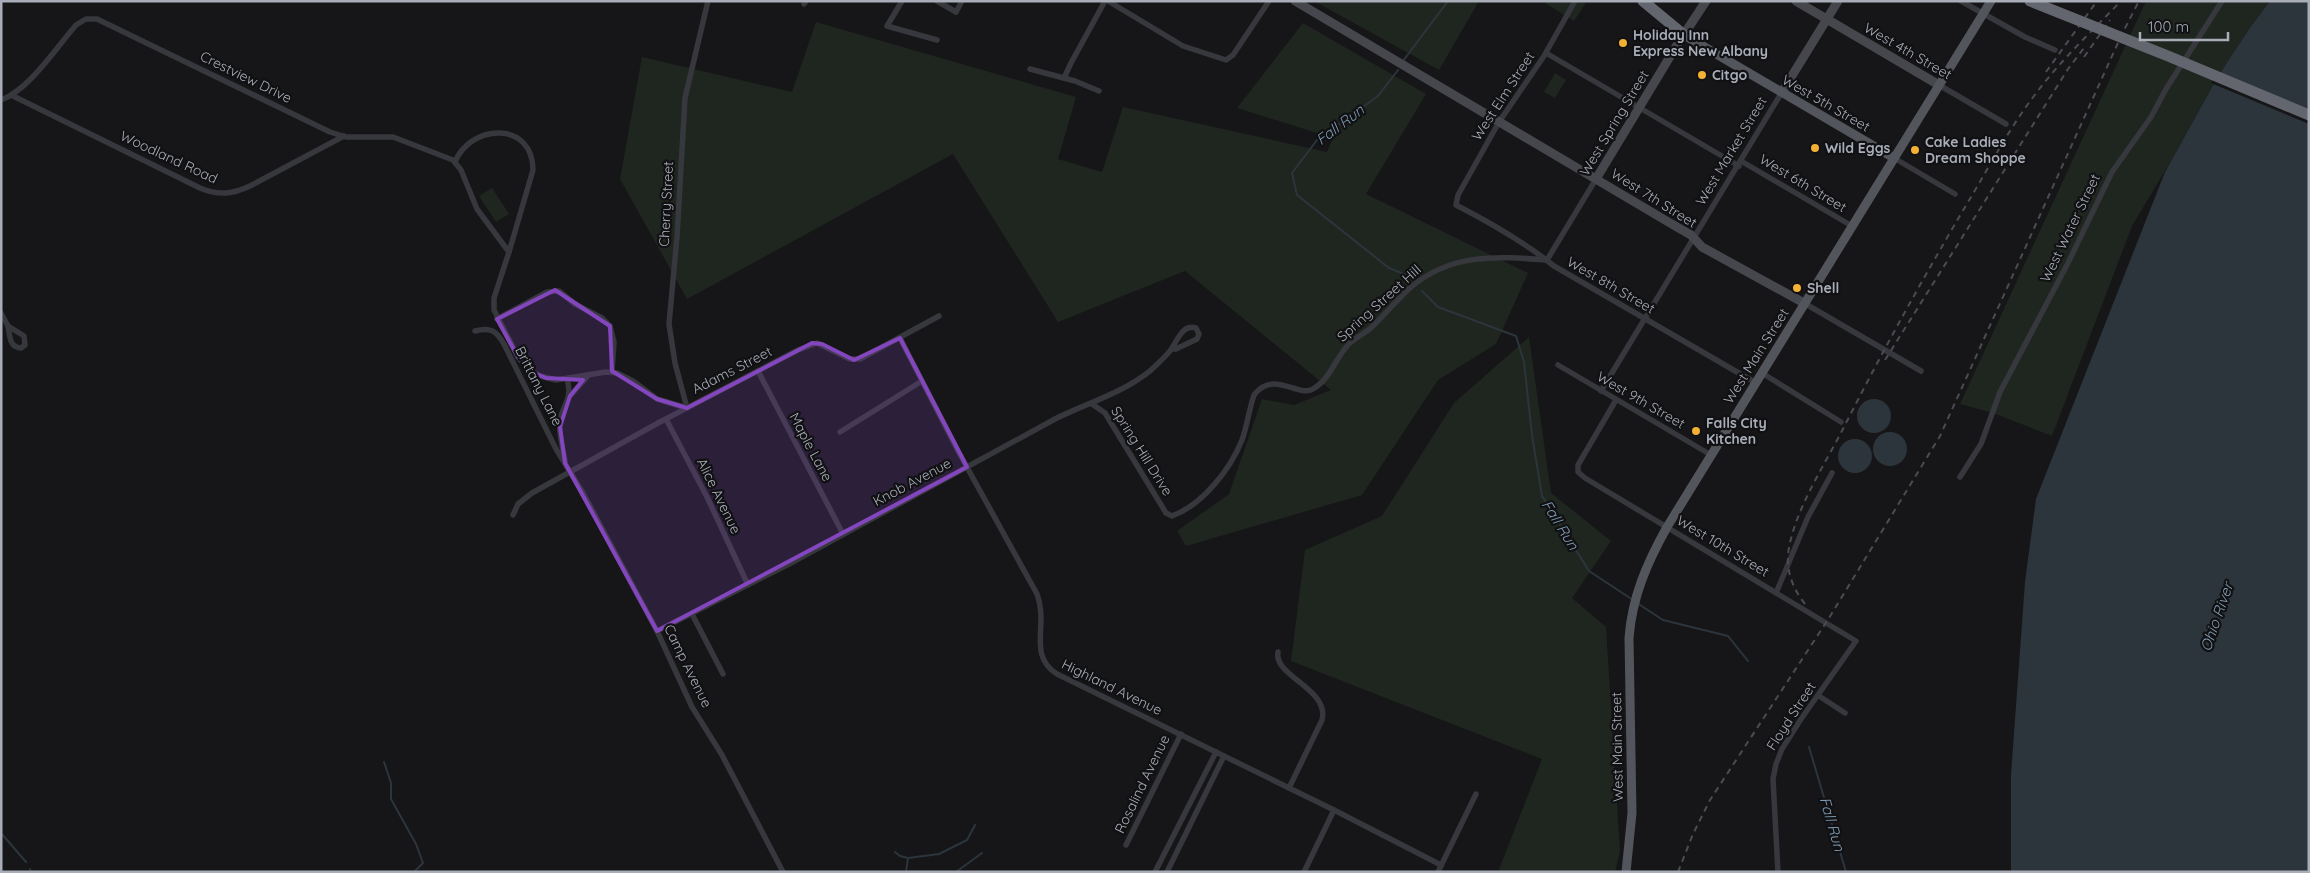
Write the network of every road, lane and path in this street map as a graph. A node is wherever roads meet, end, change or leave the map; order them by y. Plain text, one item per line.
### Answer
1 (708, 1) edge
2 (902, 1) edge
3 (937, 1) edge
4 (962, 1) edge
5 (1106, 1) edge
6 (1269, 1) edge
7 (1295, 1) edge
8 (1575, 1) edge
9 (1643, 1) edge
10 (1706, 1) edge
11 (1796, 1) edge
12 (1838, 1) edge
13 (1961, 1) edge
14 (1991, 1) edge
15 (2022, 1) edge
16 (2222, 1) edge
17 (2039, 3) edge
18 (1982, 14) junction
19 (1827, 20) junction
20 (1684, 35) junction
21 (937, 40) dead end
22 (2055, 50) dead end
23 (1546, 53) junction
24 (1030, 69) dead end
25 (1064, 78) junction
26 (1938, 85) junction
27 (1099, 91) dead end
28 (1782, 92) junction
29 (11, 96) junction
30 (1, 100) edge
31 (1640, 107) junction
32 (2309, 117) edge
33 (1499, 122) junction
34 (2006, 124) dead end
35 (344, 136) junction
36 (1894, 158) junction
37 (455, 162) junction
38 (1740, 164) junction
39 (1596, 179) junction
40 (1955, 194) dead end
41 (1456, 205) joint
42 (1852, 226) junction
43 (1694, 239) junction
44 (508, 252) junction
45 (1547, 260) junction
46 (1804, 304) junction
47 (1, 313) edge
48 (939, 316) dead end
49 (497, 319) junction
50 (1645, 319) junction
51 (8, 326) dead end
52 (475, 330) dead end
53 (900, 338) junction
54 (1172, 349) junction
55 (1558, 365) dead end
56 (758, 371) junction
57 (1922, 371) dead end
58 (612, 372) junction
59 (596, 373) junction
60 (1762, 373) junction
61 (567, 379) junction
62 (922, 381) junction
63 (1756, 383) junction
64 (1601, 391) junction
65 (570, 396) junction
66 (1616, 400) junction
67 (1092, 404) junction
68 (687, 408) junction
69 (666, 419) junction
70 (1841, 422) dead end
71 (840, 432) dead end
72 (1711, 456) junction
73 (565, 463) junction
74 (967, 467) junction
75 (571, 471) junction
76 (1832, 473) dead end
77 (1960, 476) dead end
78 (513, 515) dead end
79 (1168, 515) joint
80 (1667, 527) junction
81 (843, 534) junction
82 (748, 585) junction
83 (1776, 593) junction
84 (692, 614) junction
85 (657, 631) junction
86 (1856, 641) joint
87 (1278, 652) dead end
88 (723, 674) dead end
89 (1818, 696) junction
90 (1845, 713) dead end
91 (1180, 734) junction
92 (1216, 752) junction
93 (1224, 756) junction
94 (1289, 788) junction
95 (1476, 794) dead end
96 (1334, 810) junction
97 (1126, 845) dead end
98 (1441, 865) junction
99 (783, 872) edge
100 (1155, 872) edge
101 (1167, 872) edge
102 (1304, 872) edge
103 (1438, 872) edge
104 (1626, 872) edge
105 (1778, 872) edge

1 - 68 street, Cherry Street
2 - 21 street
3 - 4 street
5 - 6 street
5 - 25 street
7 - 33 street, West 7th Street
8 - 23 street, West Elm Street
9 - 20 highway
10 - 20 street, West Spring Street
11 - 19 street, West 4th Street
12 - 19 street, West Market Street
13 - 18 street
14 - 18 main road, West Main Street
15 - 17 highway, bridge
16 - 77 street, West Water Street
17 - 32 highway, bridge
18 - 22 street
18 - 26 main road, West Main Street
19 - 26 street, West 4th Street
19 - 28 street, West Market Street
20 - 28 main road, West 5th Street
20 - 31 street, West Spring Street
23 - 31 street, West 6th Street
23 - 33 street, West Elm Street
24 - 25 street
25 - 27 street
26 - 34 street, West 4th Street
26 - 36 main road, West Main Street
28 - 36 main road, West 5th Street
28 - 38 street, West Market Street
29 - 30 street, Crestview Drive
29 - 35 street, Woodland Road
29 - 35 street, Crestview Drive
31 - 38 street, West 6th Street
31 - 39 street, West Spring Street
33 - 39 street, West 7th Street
33 - 41 street, West Elm Street
35 - 37 street, Crestview Drive
36 - 40 street, West 5th Street
36 - 42 main road, West Main Street
37 - 44 street
37 - 44 street
38 - 42 street, West 6th Street
38 - 43 street, West Market Street
39 - 43 street, West 7th Street
39 - 45 street, West Spring Street
41 - 45 street, West 8th Street
42 - 46 main road, West Main Street
43 - 46 street, West 7th Street
43 - 50 street, West Market Street
44 - 49 street
45 - 50 street, West 8th Street
45 - 79 street, Spring Street Hill
46 - 57 street, West 7th Street
46 - 60 main road, West Main Street
47 - 51 street
48 - 53 street, Adams Street
49 - 58 street
49 - 61 street
50 - 63 street, West 8th Street
50 - 64 street, West Market Street
52 - 73 street, Brittany Lane
53 - 56 street, Adams Street
53 - 62 street, Highland Avenue
54 - 54 street, Knob Avenue
54 - 67 street, Knob Avenue
55 - 64 street, West 9th Street
56 - 68 street, Adams Street
56 - 81 street, Maple Lane
58 - 59 street
58 - 68 street
59 - 61 street
59 - 65 street
60 - 63 main road, West Main Street
60 - 70 street
61 - 65 street
62 - 71 street
62 - 74 street, Highland Avenue
63 - 72 main road, West Main Street
64 - 66 street, West 9th Street
65 - 73 street
66 - 72 street, West 9th Street
66 - 80 street, West 10th Street
67 - 74 street, Knob Avenue
67 - 79 street, Spring Hill Drive
68 - 69 street, Adams Street
69 - 75 street, Adams Street
69 - 82 street, Alice Avenue
72 - 80 main road, West Main Street
73 - 75 street, Brittany Lane
74 - 81 street, Knob Avenue
74 - 91 street, Highland Avenue
75 - 78 street, Adams Street
75 - 85 street, Camp Avenue
76 - 83 street
80 - 83 street, West 10th Street
80 - 104 main road, West Main Street
81 - 82 street, Knob Avenue
82 - 84 street, Knob Avenue
83 - 86 street, West 10th Street
84 - 85 street, Knob Avenue
84 - 88 street
85 - 99 street, Camp Avenue
86 - 89 street, Floyd Street
87 - 94 street
89 - 90 street
89 - 105 street, Floyd Street
91 - 92 street, Highland Avenue
91 - 97 street, Rosalind Avenue
92 - 93 street, Highland Avenue
92 - 100 street
93 - 94 street, Highland Avenue
93 - 101 street
94 - 96 street, Highland Avenue
95 - 98 street
96 - 98 street, Highland Avenue
96 - 102 street
98 - 103 street

